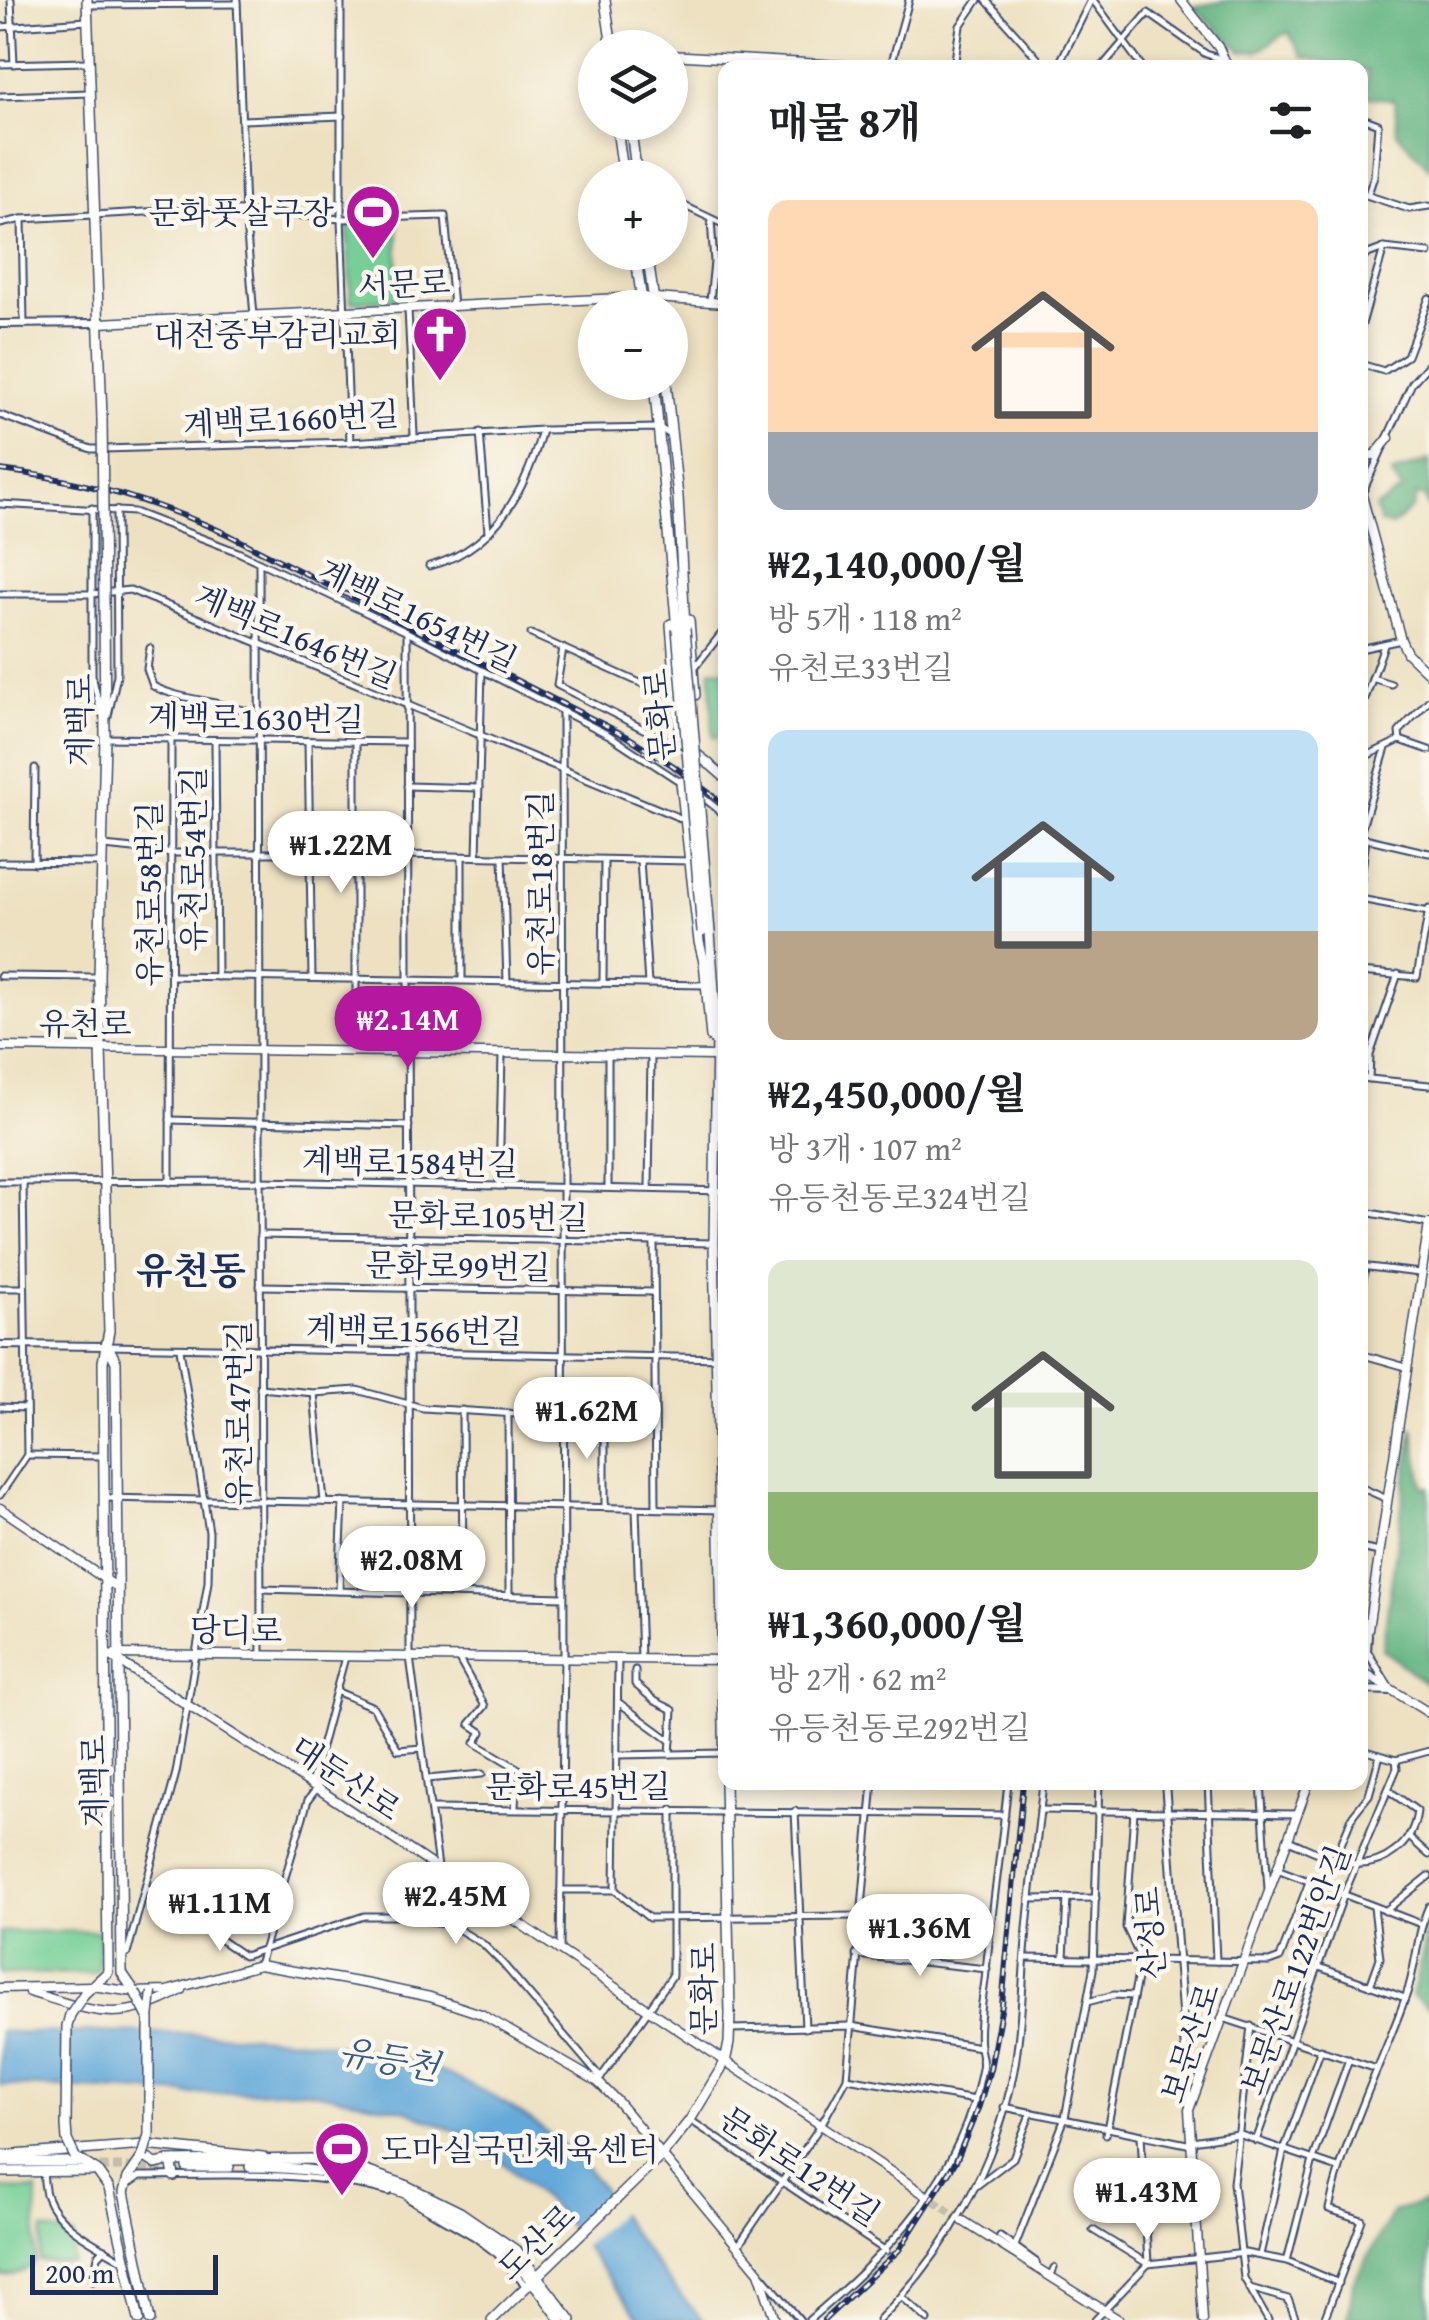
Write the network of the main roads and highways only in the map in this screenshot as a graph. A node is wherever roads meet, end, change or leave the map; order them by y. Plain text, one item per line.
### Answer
1 (605, 0) edge
2 (1181, 0) edge
3 (87, 2) edge
4 (609, 30) edge
5 (688, 56) edge
6 (755, 60) edge
7 (1224, 60) edge
8 (688, 301) edge
9 (718, 302) edge
10 (578, 304) edge
11 (100, 322) junction
12 (656, 400) edge
13 (668, 400) edge
14 (1389, 438) road end
15 (1368, 455) edge
16 (1368, 518) edge
17 (674, 592) junction
18 (683, 606) junction
19 (681, 629) junction
20 (1429, 674) edge
21 (709, 764) junction
22 (718, 772) edge
23 (681, 782) road end
24 (698, 794) road end
25 (708, 963) junction
26 (715, 1041) junction
27 (0, 1047) edge
28 (101, 1047) junction
29 (718, 1048) edge
30 (718, 1056) edge
31 (718, 1201) edge
32 (1429, 1224) edge
33 (718, 1300) edge
34 (108, 1346) junction
35 (0, 1508) edge
36 (104, 1578) junction
37 (118, 1588) junction
38 (1368, 1629) edge
39 (106, 1653) junction
40 (118, 1657) junction
41 (718, 1660) edge
42 (1368, 1675) edge
43 (1429, 1713) edge
44 (725, 1790) edge
45 (1306, 1790) edge
46 (192, 1985) junction
47 (0, 1988) edge
48 (20, 1989) junction
49 (88, 1990) junction
50 (136, 1992) junction
51 (152, 1992) junction
52 (149, 2018) junction
53 (724, 2062) junction
54 (143, 2156) junction
55 (661, 2157) junction
56 (286, 2160) junction
57 (176, 2161) junction
58 (0, 2164) edge
59 (70, 2164) junction
60 (187, 2167) tunnel mouth
61 (98, 2171) junction
62 (174, 2176) road end
63 (924, 2194) tunnel mouth
64 (964, 2220) tunnel mouth
65 (533, 2278) junction
66 (565, 2318) edge
67 (138, 2320) edge
68 (150, 2320) edge
69 (492, 2320) edge
70 (581, 2320) edge
71 (775, 2320) edge
72 (1119, 2320) edge
73 (1203, 2320) edge

1 - 4 main road
2 - 7 main road
3 - 11 main road, 계백로
5 - 6 main road
8 - 9 main road, 서문로
10 - 11 main road, 서문로
11 - 28 main road, 계백로, bridge
12 - 17 main road, 문화로
13 - 18 main road, 문화로
14 - 15 main road
16 - 20 main road
17 - 19 main road, 문화로
17 - 21 main road
18 - 19 main road, 문화로
18 - 21 main road
19 - 25 main road, 문화로, bridge
21 - 22 main road
23 - 25 main road
24 - 25 main road
25 - 26 main road, 문화로
25 - 26 main road, 문화로
26 - 29 main road, 문화로
27 - 28 main road, 유천로
28 - 30 main road, 유천로
28 - 34 main road, 계백로
31 - 33 main road, 문화로
32 - 38 main road
34 - 36 main road, 계백로
34 - 37 main road, 계백로
35 - 36 main road
36 - 37 main road
36 - 39 main road, 계백로
37 - 40 main road, 계백로
39 - 40 main road, 당디로
39 - 49 main road, 계백로
40 - 41 main road, 당디로
40 - 50 main road, 계백로
40 - 53 main road, 대둔산로
42 - 43 main road
44 - 53 main road, 문화로
45 - 73 main road, 보문산로
46 - 48 main road
46 - 51 main road
46 - 55 main road
47 - 48 main road
48 - 49 main road
49 - 50 main road
49 - 59 main road, 계백로, bridge
50 - 51 main road
50 - 52 main road, 계백로, bridge
51 - 52 main road, bridge
52 - 54 main road, 계백로, bridge
53 - 55 main road, 문화로
53 - 63 main road, 대둔산로
54 - 57 main road
54 - 68 main road, 계백로
55 - 65 main road, 도산로
55 - 71 main road
56 - 57 main road
56 - 58 main road
56 - 65 main road
57 - 62 main road
58 - 59 main road
58 - 59 main road
59 - 61 main road
59 - 61 main road
60 - 65 main road
61 - 67 main road
64 - 72 main road
65 - 66 main road
65 - 69 main road, 도산로
66 - 70 main road

